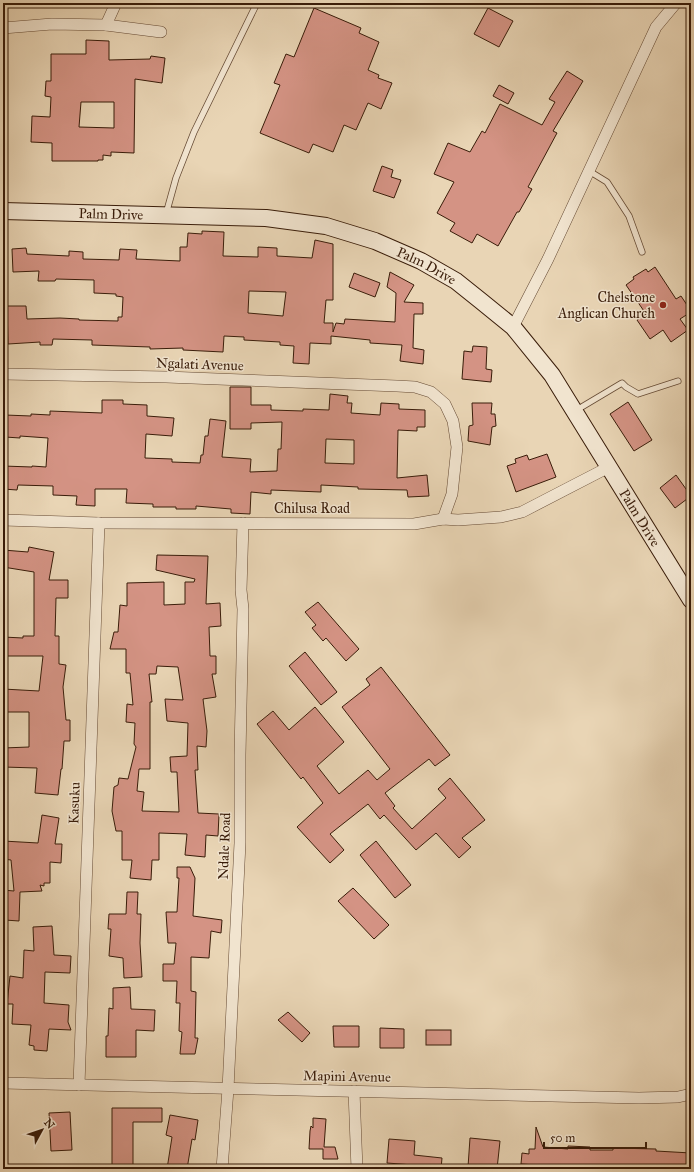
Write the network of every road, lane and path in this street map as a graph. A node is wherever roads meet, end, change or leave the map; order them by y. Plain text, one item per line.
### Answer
1 (116, 3) edge
2 (257, 3) edge
3 (676, 3) edge
4 (106, 25) junction
5 (3, 28) edge
6 (161, 32) dead end
7 (589, 171) junction
8 (3, 211) edge
9 (165, 216) junction
10 (642, 252) dead end
11 (513, 327) junction
12 (3, 374) edge
13 (678, 381) dead end
14 (574, 411) junction
15 (609, 467) junction
16 (443, 519) junction
17 (3, 520) edge
18 (99, 523) junction
19 (243, 523) junction
20 (691, 600) edge
21 (3, 1083) edge
22 (80, 1085) junction
23 (228, 1089) junction
24 (354, 1091) junction
25 (691, 1094) edge
26 (222, 1169) edge
27 (357, 1169) edge

1 - 4 street
2 - 9 lane
3 - 7 street
4 - 5 street
4 - 6 street
7 - 10 lane
7 - 11 street
8 - 9 street, Palm Drive
9 - 11 street, Palm Drive
11 - 14 street, Palm Drive
12 - 16 street, Ngalati Avenue
13 - 14 lane
14 - 15 street, Palm Drive
15 - 16 street, Chilusa Road
15 - 20 street, Palm Drive
16 - 19 street, Chilusa Road
17 - 18 street, Chilusa Road
18 - 19 street, Chilusa Road
18 - 22 street, Kasuku
19 - 23 street, Ndale Road
21 - 22 street, Mapini Avenue
22 - 23 street, Mapini Avenue
23 - 24 street, Mapini Avenue
23 - 26 street, Ndale Road
24 - 25 street, Mapini Avenue
24 - 27 street

